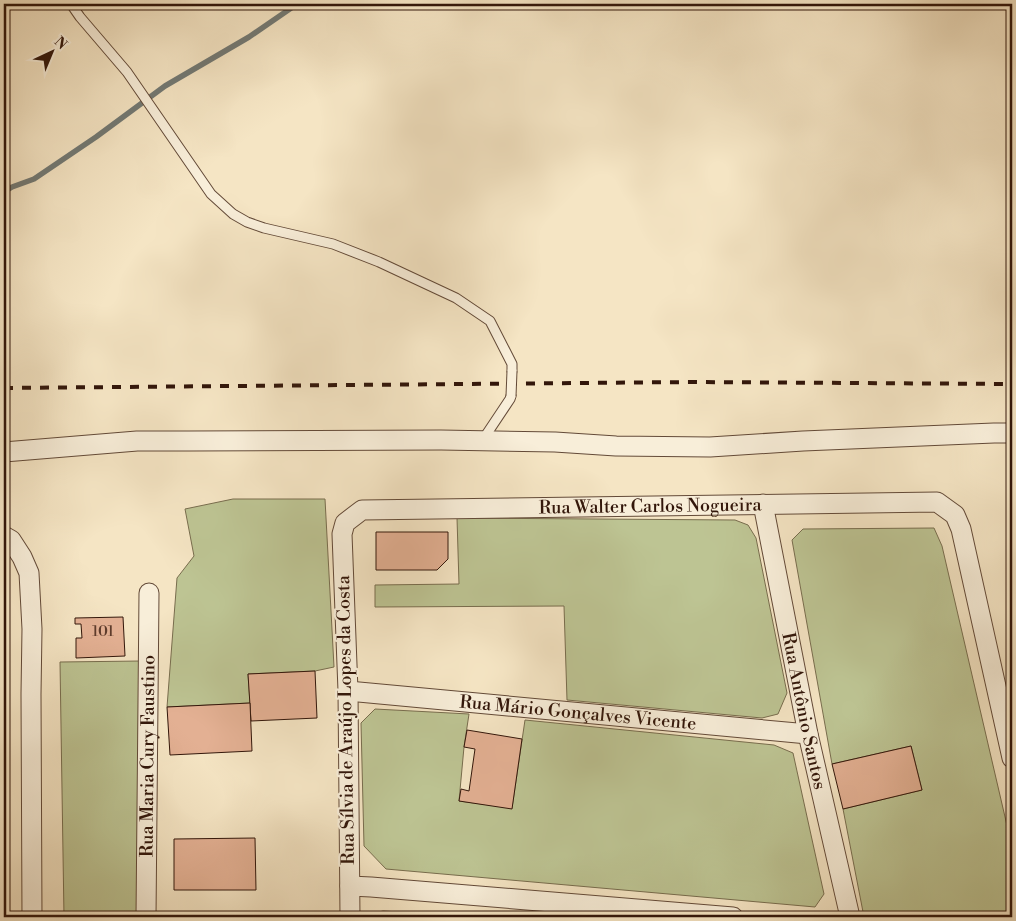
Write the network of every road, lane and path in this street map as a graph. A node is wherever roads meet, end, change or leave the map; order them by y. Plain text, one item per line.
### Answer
1 (71, 4) edge
2 (1012, 433) edge
3 (482, 441) junction
4 (4, 452) edge
5 (763, 504) junction
6 (346, 523) joint
7 (4, 536) edge
8 (149, 593) dead end
9 (348, 691) junction
10 (808, 734) junction
11 (1012, 758) edge
12 (350, 886) junction
13 (32, 917) edge
14 (146, 917) edge
15 (350, 917) edge
16 (733, 917) edge
17 (850, 917) edge

1 - 3 lane, bridge
2 - 3 street
3 - 4 street
5 - 6 street, Rua Walter Carlos Nogueira
5 - 10 street, Rua Antônio Santos
5 - 11 street, Rua Walter Carlos Nogueira
6 - 9 street, Rua Sílvia de Araújo Lopes da Costa
7 - 13 street
8 - 14 street, Rua Maria Cury Faustino
9 - 10 street, Rua Mário Gonçalves Vicente
9 - 12 street, Rua Sílvia de Araújo Lopes da Costa
10 - 17 street, Rua Antônio Santos
12 - 15 street, Rua Sílvia de Araújo Lopes da Costa
12 - 16 street

